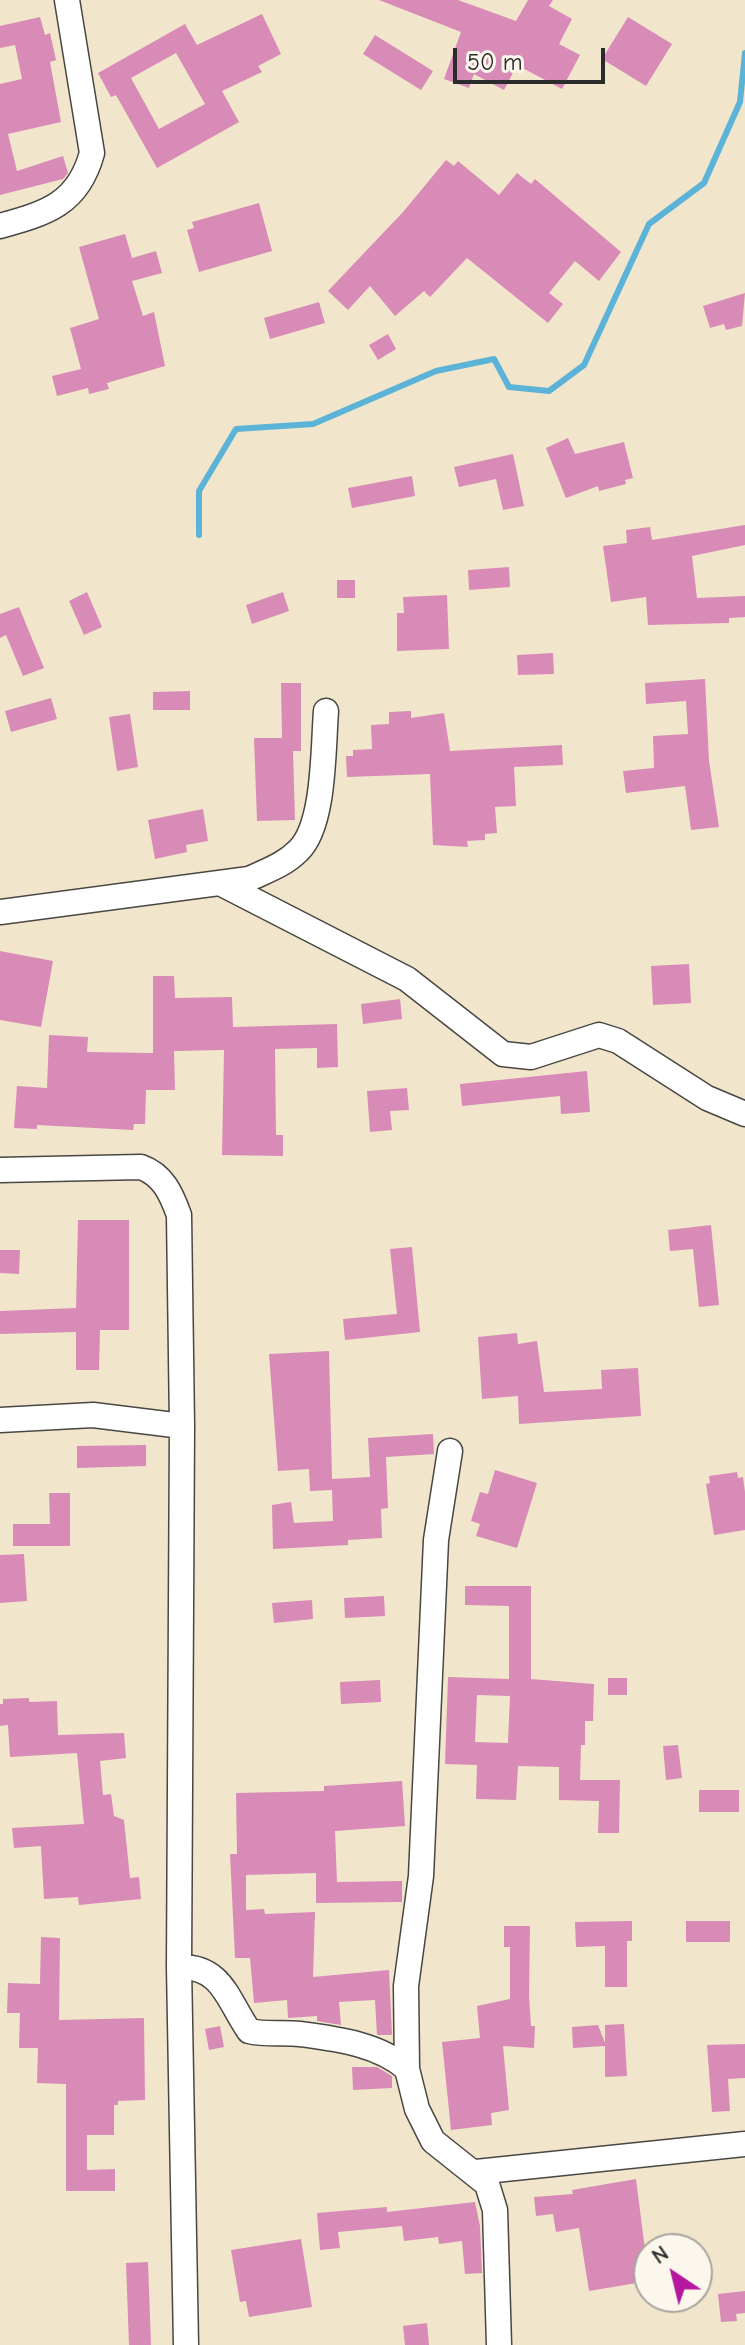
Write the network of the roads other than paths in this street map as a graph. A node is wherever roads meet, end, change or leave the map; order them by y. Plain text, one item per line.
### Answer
1 (67, 0) edge
2 (0, 226) edge
3 (326, 711) dead end
4 (220, 883) junction
5 (0, 912) edge
6 (745, 1114) edge
7 (0, 1170) edge
8 (0, 1420) edge
9 (182, 1426) junction
10 (450, 1451) dead end
11 (179, 1967) junction
12 (407, 2069) junction
13 (745, 2144) edge
14 (476, 2172) junction
15 (186, 2345) edge
16 (499, 2345) edge

1 - 2 street
3 - 4 street
4 - 5 street
4 - 6 street
7 - 9 street
8 - 9 street
9 - 11 street
10 - 12 street
11 - 12 street
11 - 15 street
12 - 14 street
13 - 14 street
14 - 16 street

